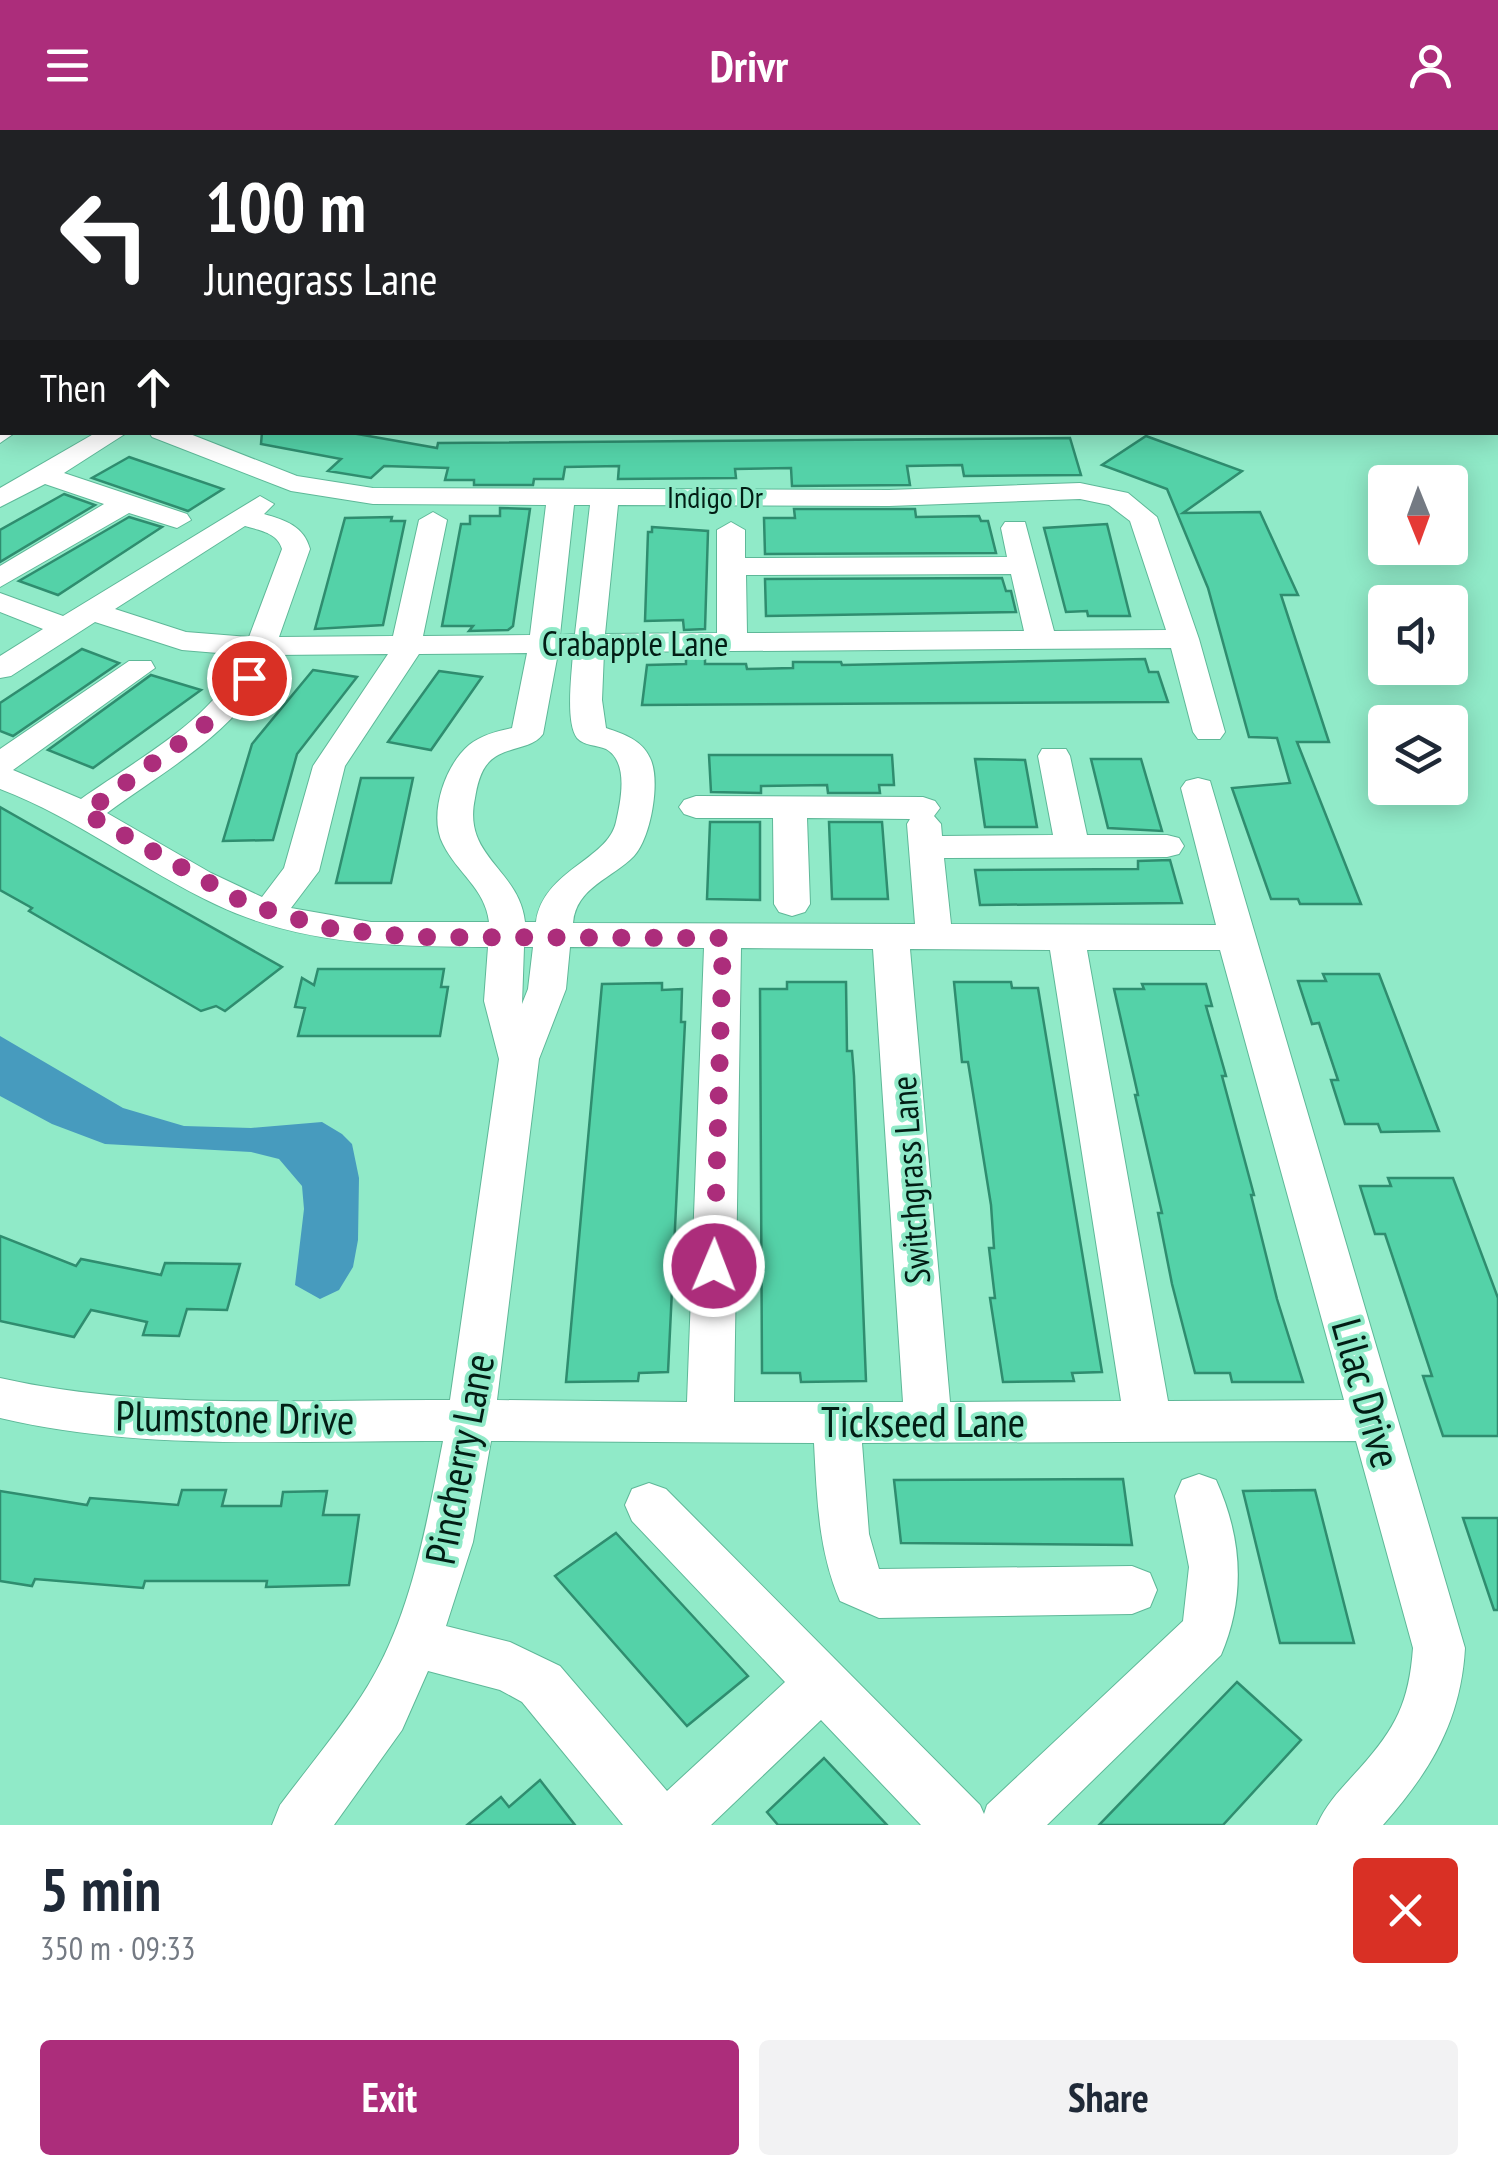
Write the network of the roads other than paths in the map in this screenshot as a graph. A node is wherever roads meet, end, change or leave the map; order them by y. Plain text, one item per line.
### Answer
1 (111, 435) edge
2 (169, 435) edge
3 (44, 474) junction
4 (290, 483) junction
5 (561, 496) junction
6 (605, 496) junction
7 (0, 499) edge
8 (127, 502) junction
9 (242, 516) junction
10 (177, 520) dead end
11 (432, 520) dead end
12 (1014, 528) dead end
13 (730, 530) dead end
14 (1024, 565) junction
15 (731, 567) junction
16 (0, 578) edge
17 (0, 602) edge
18 (79, 619) junction
19 (1041, 639) junction
20 (1184, 639) junction
21 (732, 642) junction
22 (589, 643) junction
23 (544, 644) junction
24 (263, 646) junction
25 (406, 646) junction
26 (140, 668) dead end
27 (0, 670) edge
28 (1209, 732) dead end
29 (527, 734) junction
30 (591, 734) junction
31 (1054, 756) dead end
32 (0, 764) edge
33 (0, 777) edge
34 (1198, 788) dead end
35 (696, 807) dead end
36 (790, 808) junction
37 (85, 813) junction
38 (926, 846) junction
39 (1072, 846) junction
40 (1167, 846) dead end
41 (792, 904) dead end
42 (268, 913) junction
43 (506, 936) junction
44 (554, 936) junction
45 (723, 938) junction
46 (934, 938) junction
47 (1067, 938) junction
48 (1235, 938) junction
49 (891, 939) junction
50 (519, 1058) junction
51 (0, 1398) edge
52 (710, 1420) junction
53 (1148, 1420) junction
54 (1375, 1420) junction
55 (928, 1421) junction
56 (470, 1422) junction
57 (837, 1422) junction
58 (1199, 1496) dead end
59 (649, 1504) dead end
60 (1132, 1590) dead end
61 (415, 1643) junction
62 (822, 1683) junction
63 (300, 1825) edge
64 (659, 1825) edge
65 (671, 1825) edge
66 (960, 1825) edge
67 (1007, 1825) edge
68 (1345, 1825) edge

1 - 3 street
2 - 4 street, Indigo Dr
3 - 7 street
3 - 8 street
4 - 5 street, Indigo Dr
4 - 9 street
5 - 6 street, Indigo Dr
5 - 23 street
6 - 20 street, Indigo Dr
6 - 22 street
8 - 10 street
8 - 16 street
9 - 18 street
9 - 24 street
11 - 25 street
12 - 14 street
13 - 15 street
14 - 15 street
14 - 19 street
15 - 21 street
17 - 18 street, Crabapple Lane
18 - 24 street, Crabapple Lane
18 - 27 street
19 - 20 street, Crabapple Lane
19 - 21 street, Crabapple Lane
20 - 28 street, Indigo Dr
21 - 22 street, Crabapple Lane
22 - 23 street, Crabapple Lane
22 - 30 street
23 - 25 street, Crabapple Lane
23 - 29 street
24 - 25 street, Crabapple Lane
24 - 37 street
25 - 42 street
26 - 32 street
29 - 30 street, Pincherry Lane
29 - 43 street, Pincherry Lane
30 - 44 street, Pincherry Lane
31 - 39 street
33 - 37 street
34 - 48 street, Lilac Drive
35 - 36 street
36 - 38 street
36 - 41 street
37 - 42 street
38 - 39 street
38 - 46 street
39 - 40 street
42 - 43 street
43 - 44 street
43 - 50 street, Pincherry Lane
44 - 45 street
44 - 50 street, Pincherry Lane
45 - 49 street
45 - 52 street
46 - 47 street
46 - 49 street
47 - 48 street
47 - 53 street
48 - 54 street, Lilac Drive
49 - 55 street, Switchgrass Lane
50 - 56 street, Pincherry Lane
51 - 56 street, Plumstone Drive
52 - 56 street, Tickseed Lane
52 - 57 street, Tickseed Lane
53 - 54 street, Tickseed Lane
53 - 55 street, Tickseed Lane
54 - 68 street, Lilac Drive
55 - 57 street, Tickseed Lane
56 - 61 street, Pincherry Lane
57 - 60 street
58 - 67 street
59 - 62 street
61 - 63 street, Pincherry Lane
61 - 64 street
62 - 65 street
62 - 66 street

